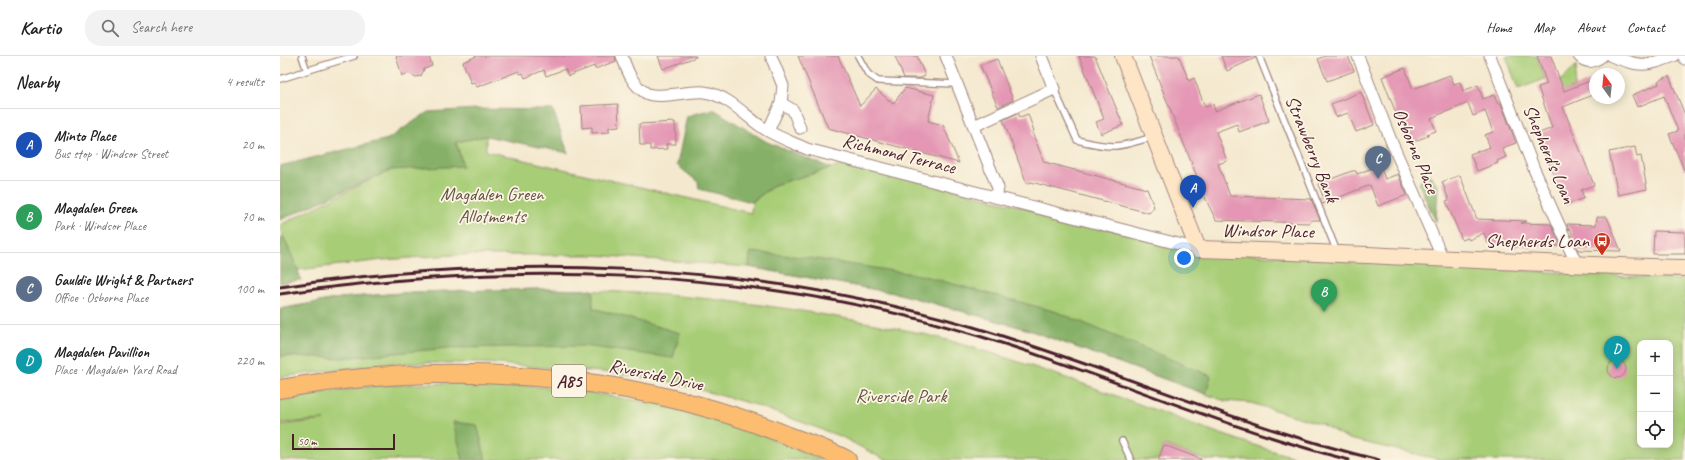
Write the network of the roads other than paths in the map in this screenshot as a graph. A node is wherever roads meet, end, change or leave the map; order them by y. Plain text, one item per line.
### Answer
1 (302, 56) edge
2 (354, 56) edge
3 (622, 56) edge
4 (771, 56) edge
5 (858, 56) edge
6 (946, 56) edge
7 (1040, 56) edge
8 (1123, 56) edge
9 (1259, 56) edge
10 (1358, 56) edge
11 (1490, 56) edge
12 (1579, 56) edge
13 (1602, 56) edge
14 (1610, 56) edge
15 (1674, 56) edge
16 (1684, 56) edge
17 (1685, 59) edge
18 (307, 71) junction
19 (280, 79) edge
20 (956, 84) junction
21 (1054, 89) junction
22 (781, 103) junction
23 (974, 126) junction
24 (800, 128) dead end
25 (768, 131) junction
26 (1155, 136) junction
27 (996, 197) junction
28 (1198, 249) junction
29 (1337, 252) junction
30 (1443, 259) junction
31 (1577, 265) junction
32 (1685, 268) edge
33 (280, 389) edge
34 (1122, 441) dead end
35 (847, 460) edge
36 (1131, 460) edge

1 - 18 lane
2 - 18 lane
3 - 25 street, Richmond Terrace
4 - 22 street
5 - 20 lane
6 - 20 street
7 - 21 street
8 - 26 street
9 - 29 lane, Strawberry Bank
10 - 30 street, Osborne Place
11 - 31 street, Shepherd's Loan
12 - 13 street
14 - 15 street
16 - 17 street
18 - 19 lane
20 - 23 street
21 - 23 street
21 - 26 lane
22 - 24 street
22 - 25 street
23 - 27 street
25 - 27 street, Richmond Terrace
26 - 28 street
27 - 28 street, Richmond Terrace
28 - 29 street, Windsor Place
29 - 30 street, Windsor Place
30 - 31 street, Windsor Place
31 - 32 street, Windsor Place
33 - 35 main road, Riverside Drive / A85
34 - 36 lane

